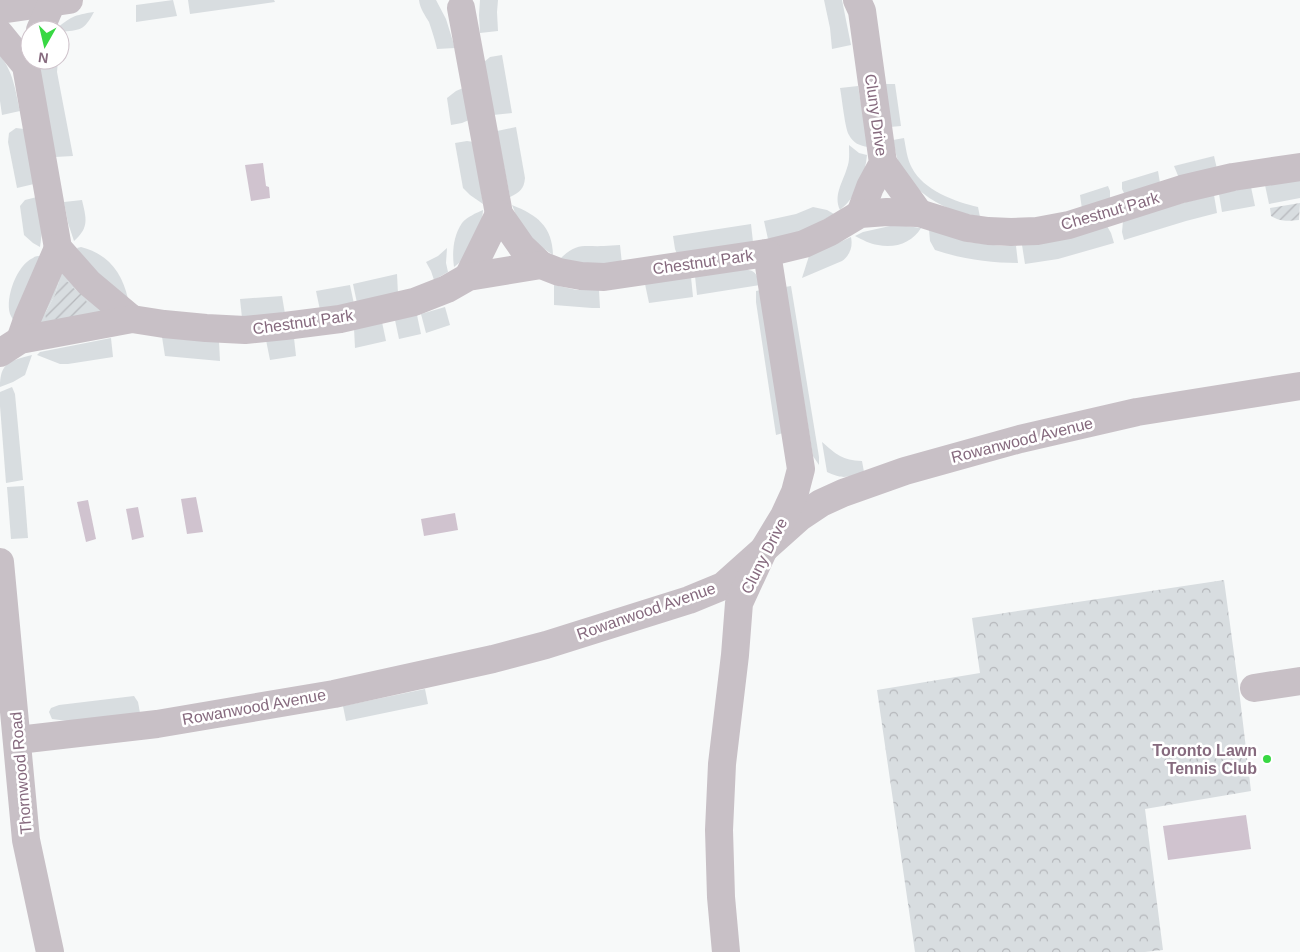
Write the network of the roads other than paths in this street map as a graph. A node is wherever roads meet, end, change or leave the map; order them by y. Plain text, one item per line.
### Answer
1 (60, 1) edge
2 (459, 3) edge
3 (861, 4) edge
4 (0, 10) edge
5 (47, 20) edge
6 (0, 34) edge
7 (20, 53) edge
8 (30, 70) edge
9 (883, 163) junction
10 (1300, 167) edge
11 (919, 213) junction
12 (499, 214) junction
13 (860, 214) junction
14 (58, 248) junction
15 (768, 253) junction
16 (540, 265) junction
17 (468, 278) junction
18 (132, 319) junction
19 (10, 347) edge
20 (1300, 386) edge
21 (764, 549) junction
22 (0, 562) edge
23 (1300, 681) edge
24 (1254, 688) dead end
25 (18, 740) junction
26 (50, 952) edge
27 (726, 952) edge

1 - 4 street
1 - 5 street
2 - 12 street, Chestnut Park
3 - 9 street, Cluny Drive
6 - 7 street
8 - 14 street
9 - 11 street
9 - 13 street, Cluny Drive
10 - 11 street, Chestnut Park
11 - 13 street, Chestnut Park
12 - 16 street, Chestnut Park
12 - 17 street
13 - 15 street, Chestnut Park
14 - 18 street
14 - 19 street, Chestnut Park
15 - 16 street, Chestnut Park
15 - 21 street, Cluny Drive
16 - 17 street, Chestnut Park
17 - 18 street, Chestnut Park
18 - 19 street, Chestnut Park
20 - 21 street, Rowanwood Avenue
21 - 25 street, Rowanwood Avenue
21 - 27 street, Cluny Drive
22 - 25 street, Thornwood Road
23 - 24 street
25 - 26 street, Thornwood Road

